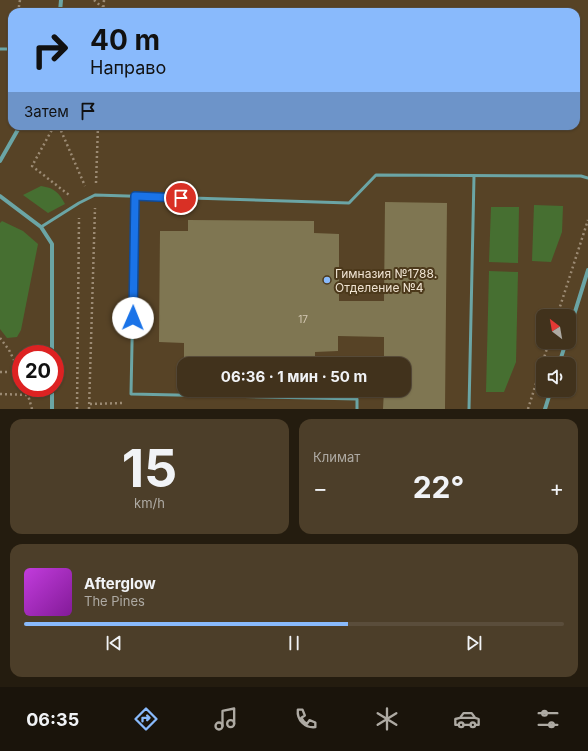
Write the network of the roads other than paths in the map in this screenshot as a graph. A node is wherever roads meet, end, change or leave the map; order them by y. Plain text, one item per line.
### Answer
1 (18, 130) edge
2 (0, 161) edge
3 (463, 176) junction
4 (588, 178) edge
5 (0, 196) edge
6 (135, 196) junction
7 (41, 228) junction
8 (588, 270) edge
9 (576, 309) edge
10 (52, 345) edge
11 (52, 397) edge
12 (549, 397) edge
13 (52, 409) edge
14 (357, 409) edge
15 (469, 409) edge
16 (545, 409) edge

1 - 2 street
3 - 4 lane
3 - 6 lane
3 - 15 lane
5 - 7 street
6 - 7 lane
6 - 14 lane
7 - 10 street
8 - 9 street
11 - 13 street
12 - 16 street

